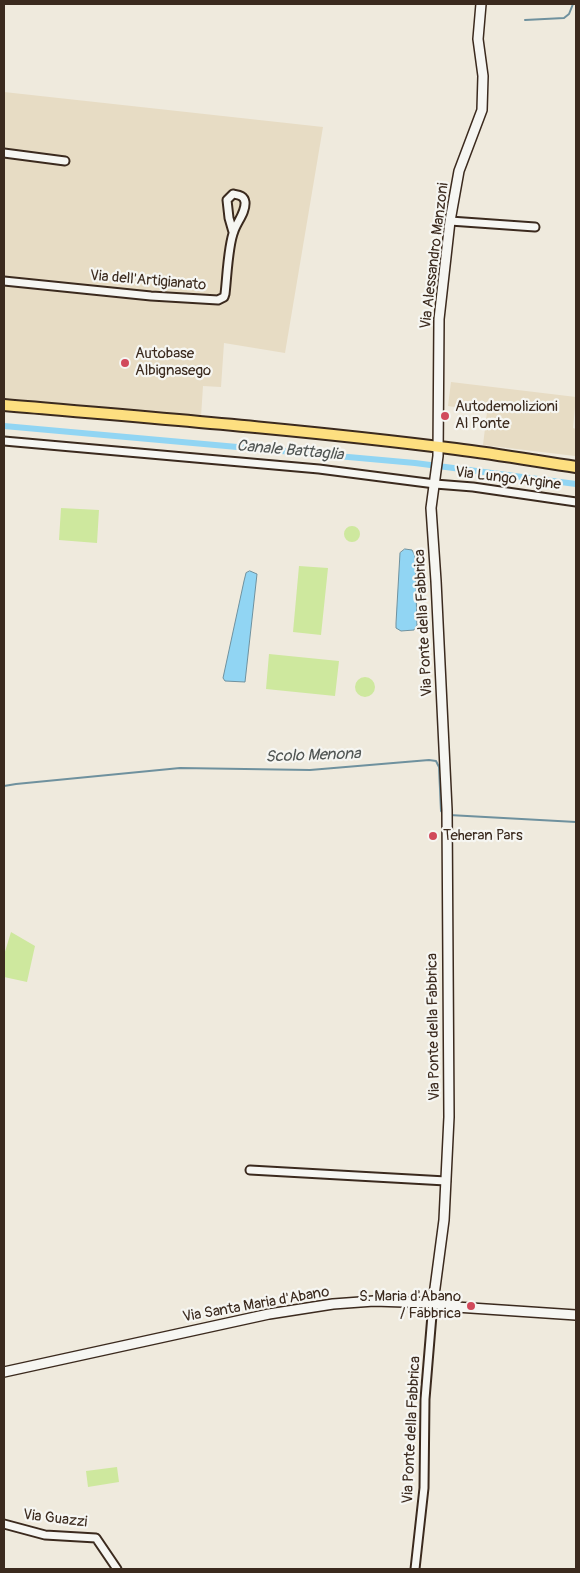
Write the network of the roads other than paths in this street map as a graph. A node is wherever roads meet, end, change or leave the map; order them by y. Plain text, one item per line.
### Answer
1 (481, 4) edge
2 (4, 152) edge
3 (65, 161) dead end
4 (450, 221) junction
5 (535, 227) dead end
6 (233, 232) junction
7 (4, 281) edge
8 (4, 406) edge
9 (8, 441) edge
10 (438, 452) junction
11 (576, 467) edge
12 (435, 482) junction
13 (576, 502) edge
14 (250, 1170) dead end
15 (446, 1181) junction
16 (433, 1302) junction
17 (576, 1315) edge
18 (4, 1372) edge
19 (4, 1524) edge
20 (117, 1569) edge
21 (415, 1569) edge

1 - 4 street, Via Alessandro Manzoni
2 - 3 street
4 - 5 street
4 - 10 street, Via Alessandro Manzoni
6 - 6 street
6 - 7 street, Via dell'Artigianato
8 - 10 main road
9 - 12 street
10 - 11 main road
10 - 12 street, Via Ponte della Fabbrica
12 - 13 street, Via Lungo Argine
12 - 15 street, Via Ponte della Fabbrica
14 - 15 street
15 - 16 street, Via Ponte della Fabbrica
16 - 17 street, Via Santa Maria d'Abano
16 - 18 street, Via Santa Maria d'Abano
16 - 21 street, Via Ponte della Fabbrica
19 - 20 street, Via Guazzi

